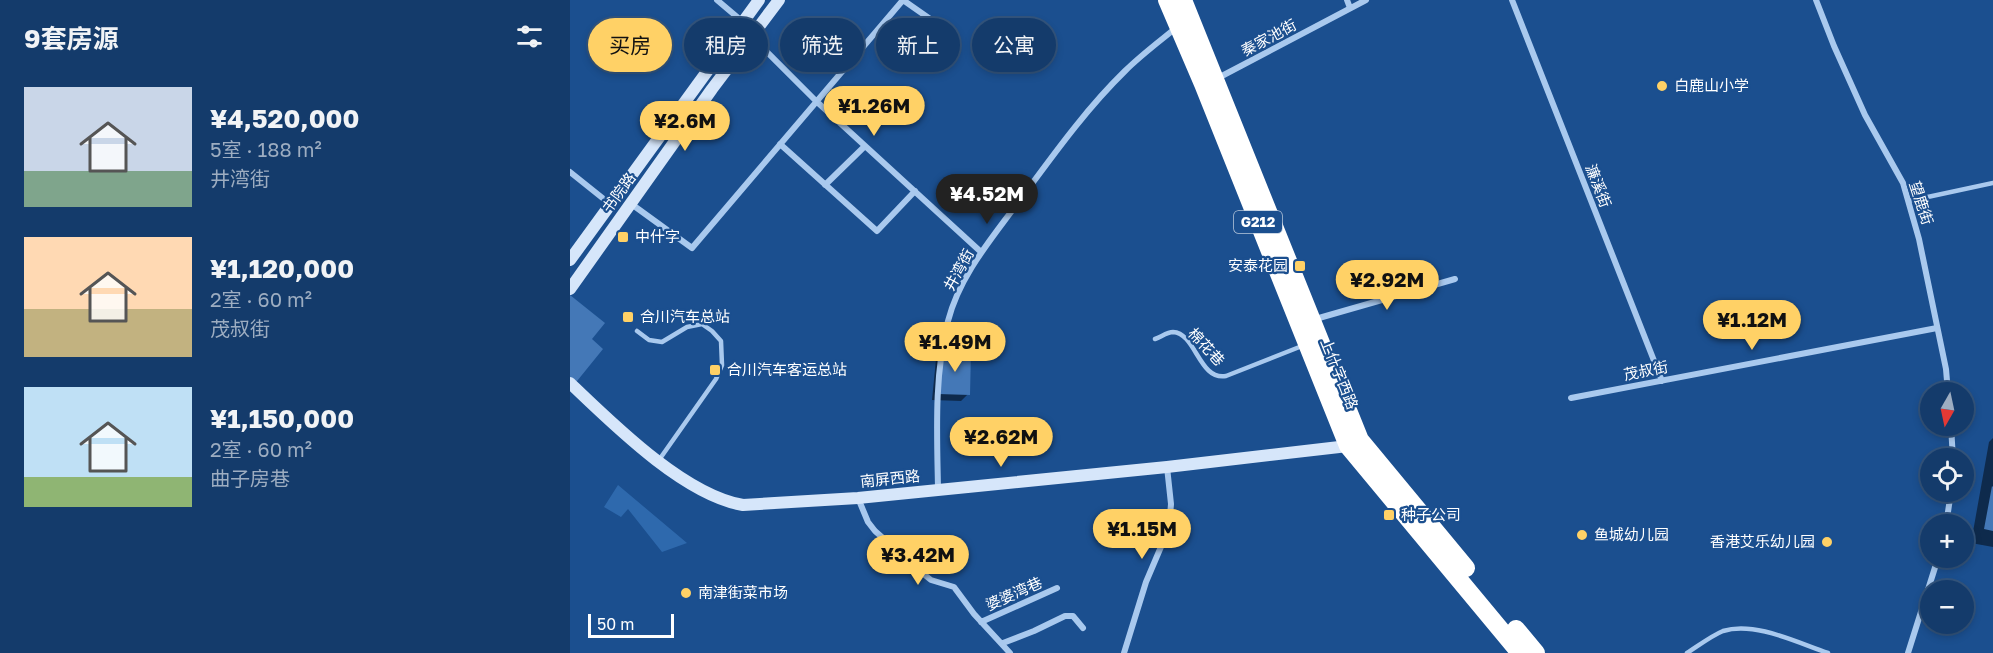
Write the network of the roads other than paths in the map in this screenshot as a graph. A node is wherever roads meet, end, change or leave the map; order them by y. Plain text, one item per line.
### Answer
1 (717, 0) edge
2 (759, 0) edge
3 (779, 0) edge
4 (903, 0) edge
5 (1167, 0) edge
6 (1183, 0) edge
7 (1347, 0) edge
8 (1366, 0) edge
9 (1512, 0) edge
10 (1816, 0) edge
11 (1350, 9) junction
12 (738, 18) edge
13 (746, 18) edge
14 (766, 18) edge
15 (929, 18) edge
16 (1178, 27) junction
17 (768, 54) edge
18 (707, 72) edge
19 (725, 72) edge
20 (1215, 80) junction
21 (816, 101) junction
22 (780, 144) junction
23 (865, 146) junction
24 (570, 172) edge
25 (1993, 183) edge
26 (825, 185) junction
27 (915, 191) junction
28 (1908, 201) junction
29 (630, 203) junction
30 (611, 204) junction
31 (981, 252) junction
32 (570, 260) edge
33 (1455, 279) dead end
34 (570, 289) edge
35 (1312, 320) junction
36 (1937, 328) junction
37 (637, 331) dead end
38 (1155, 339) dead end
39 (1308, 344) junction
40 (1662, 381) junction
41 (1947, 382) edge
42 (570, 383) edge
43 (1571, 398) dead end
44 (1354, 443) junction
45 (657, 461) junction
46 (1167, 467) junction
47 (938, 488) junction
48 (858, 498) junction
49 (1935, 568) edge
50 (1057, 588) dead end
51 (981, 622) junction
52 (1083, 628) dead end
53 (1003, 643) junction
54 (1010, 653) edge
55 (1124, 653) edge
56 (1520, 653) edge
57 (1536, 653) edge
58 (1687, 653) edge
59 (1828, 653) edge
60 (1908, 653) edge

1 - 12 street
2 - 13 street, 书院路
3 - 14 street, 书院路
4 - 15 street
4 - 21 street
5 - 16 highway, 上什字西路 / G212
6 - 20 highway, 上什字西路 / G212
7 - 11 street
8 - 11 street, 秦家池街
9 - 40 street, 濂溪街
10 - 28 street, 望鹿街
11 - 20 street, 秦家池街
16 - 31 street, 井湾街
16 - 39 highway, 上什字西路 / G212
17 - 21 street
18 - 30 street, 书院路
19 - 29 street, 书院路
20 - 35 highway, 上什字西路 / G212
21 - 22 street
21 - 23 street
22 - 26 street
22 - 29 street
23 - 26 street
23 - 27 street
24 - 30 street
25 - 28 lane
26 - 27 street
27 - 31 street
28 - 36 street, 望鹿街
29 - 34 street, 书院路
30 - 32 street, 书院路
31 - 47 street, 井湾街
33 - 35 street
35 - 44 highway, 上什字西路 / G212
36 - 40 street, 茂叔街
36 - 41 street, 望鹿街
37 - 45 lane
38 - 39 lane, 棉花巷
39 - 44 highway, 上什字西路 / G212
40 - 43 street, 茂叔街
42 - 45 street, 南屏西路
44 - 46 street, 南屏西路
44 - 56 highway, 上什字西路 / G212
44 - 57 highway, 上什字西路 / G212
45 - 48 street, 南屏西路
46 - 47 street, 南屏西路
46 - 55 street
47 - 48 street, 南屏西路
48 - 51 street
49 - 60 street
50 - 51 street, 婆婆湾巷
51 - 53 street
52 - 53 street
53 - 54 street
58 - 59 lane

